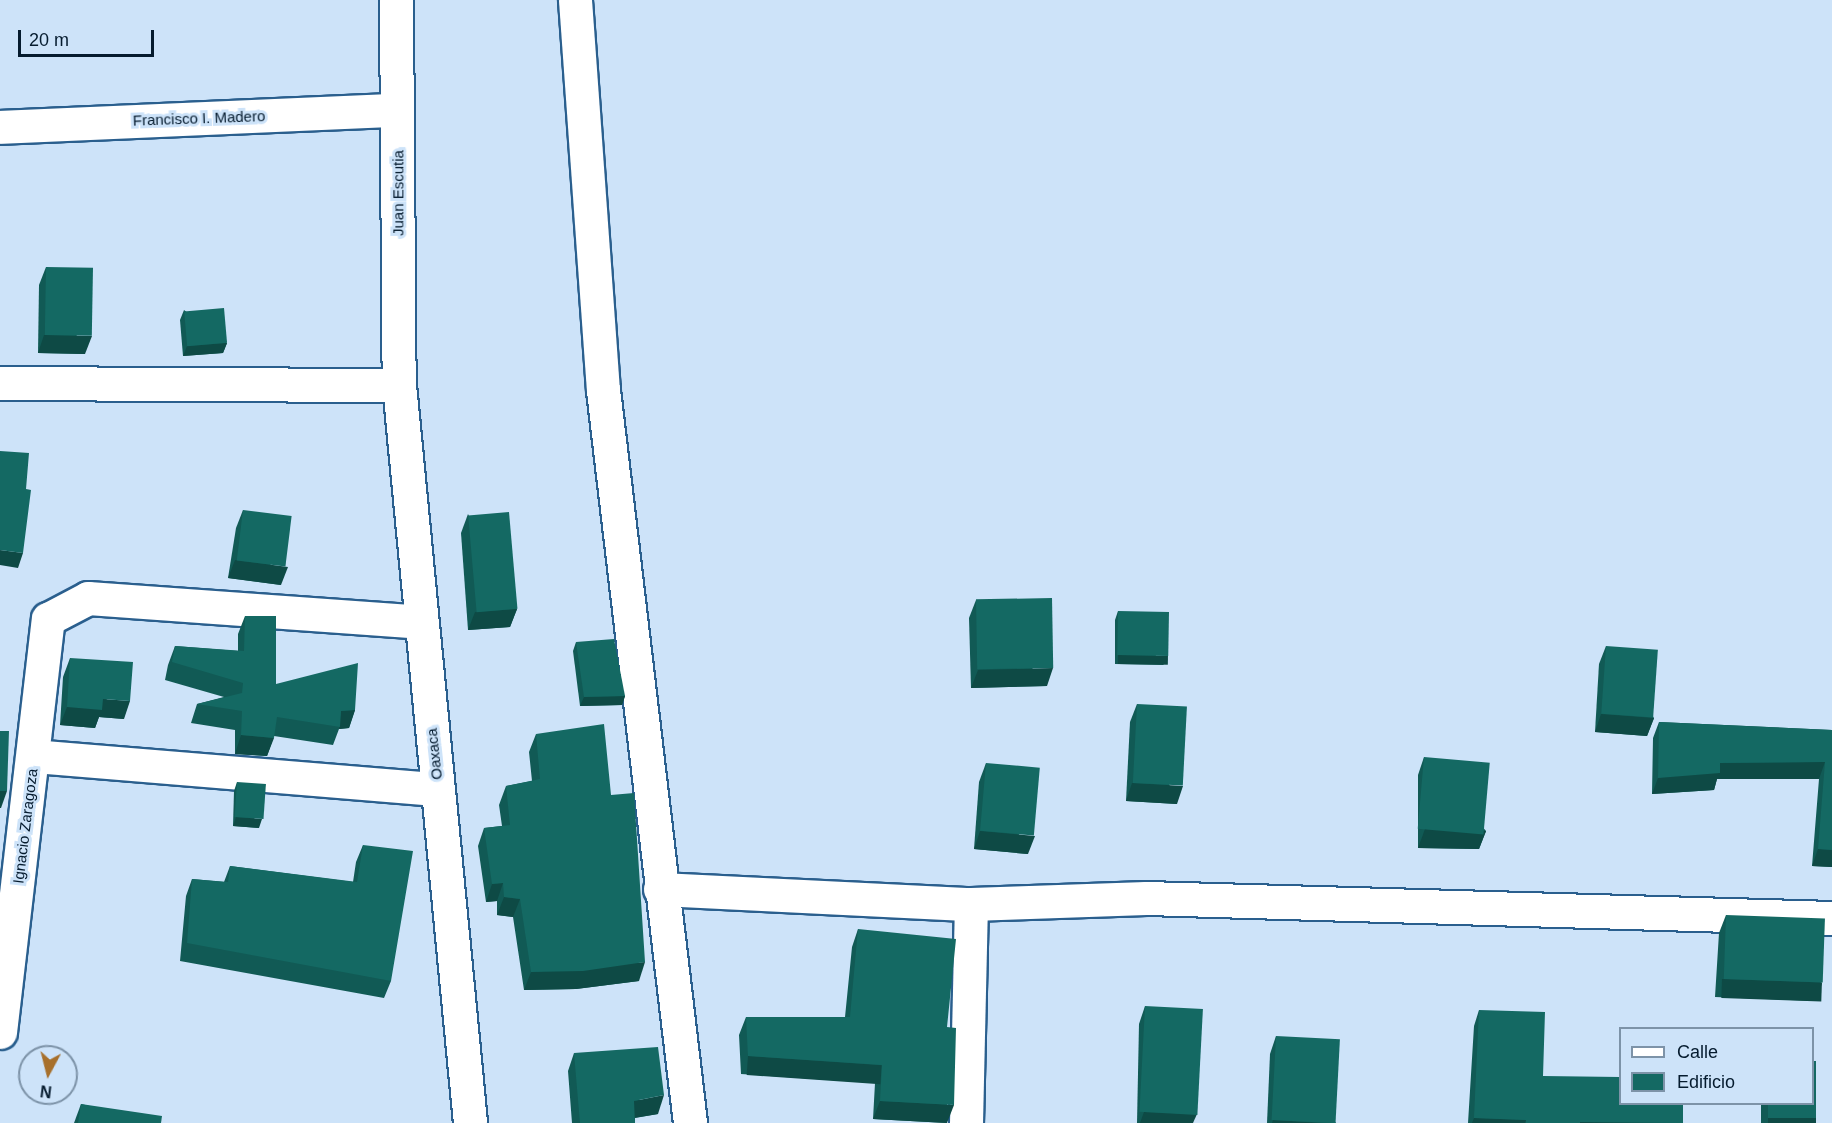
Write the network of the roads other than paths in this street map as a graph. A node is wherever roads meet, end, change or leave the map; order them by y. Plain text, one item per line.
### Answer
1 (396, 0) edge
2 (575, 0) edge
3 (397, 110) junction
4 (0, 127) edge
5 (0, 383) edge
6 (399, 385) junction
7 (420, 622) junction
8 (33, 756) junction
9 (438, 789) junction
10 (660, 889) junction
11 (971, 904) junction
12 (1832, 918) edge
13 (0, 1032) edge
14 (470, 1123) edge
15 (690, 1123) edge
16 (966, 1123) edge

1 - 3 street, Juan Escutia
2 - 10 street
3 - 4 street, Francisco I. Madero
3 - 6 street, Juan Escutia
5 - 6 street
6 - 7 street, Oaxaca
7 - 8 street, Ignacio Zaragoza
7 - 9 street, Oaxaca
8 - 9 street
8 - 13 street, Ignacio Zaragoza
9 - 14 street, Oaxaca
10 - 11 street
10 - 15 street
11 - 12 street
11 - 16 street

